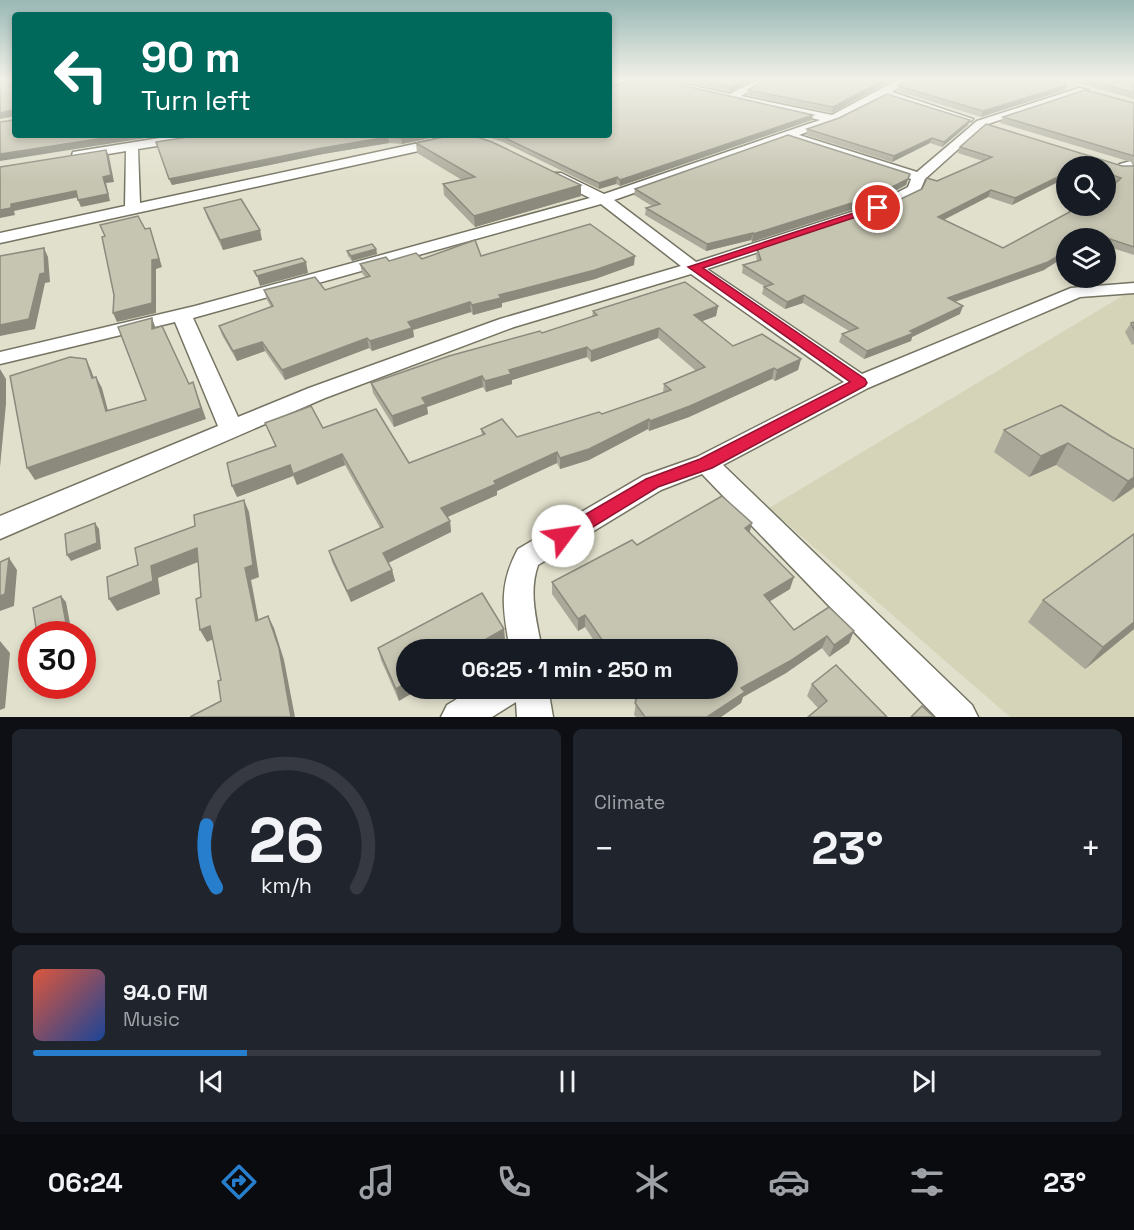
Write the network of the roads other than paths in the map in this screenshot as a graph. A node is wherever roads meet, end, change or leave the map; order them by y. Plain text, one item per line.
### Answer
1 (809, 113) edge
2 (844, 113) edge
3 (950, 113) edge
4 (1021, 113) edge
5 (833, 119) junction
6 (990, 126) junction
7 (787, 135) junction
8 (184, 138) edge
9 (457, 138) edge
10 (471, 138) edge
11 (487, 144) edge
12 (132, 147) junction
13 (66, 157) edge
14 (1129, 166) edge
15 (548, 172) edge
16 (1116, 174) edge
17 (919, 177) junction
18 (603, 199) junction
19 (133, 209) junction
20 (0, 238) edge
21 (694, 267) junction
22 (1134, 288) edge
23 (182, 315) junction
24 (0, 358) edge
25 (860, 383) junction
26 (231, 428) junction
27 (706, 463) junction
28 (0, 528) edge
29 (524, 639) edge
30 (489, 699) edge
31 (533, 699) edge
32 (459, 717) edge
33 (535, 717) edge
34 (960, 717) edge

1 - 5 street
2 - 5 street
3 - 6 street
4 - 6 street
5 - 7 street
6 - 17 street
7 - 17 street
7 - 18 street
8 - 12 street
9 - 19 street
10 - 11 street
12 - 13 street
12 - 19 street
14 - 16 street
15 - 18 street
17 - 21 street
18 - 21 street
18 - 23 street
19 - 20 street
21 - 25 street
21 - 26 street
22 - 25 street
23 - 24 street
23 - 26 street
25 - 27 street
26 - 28 street
27 - 29 street
27 - 34 street
30 - 32 street
31 - 33 street

